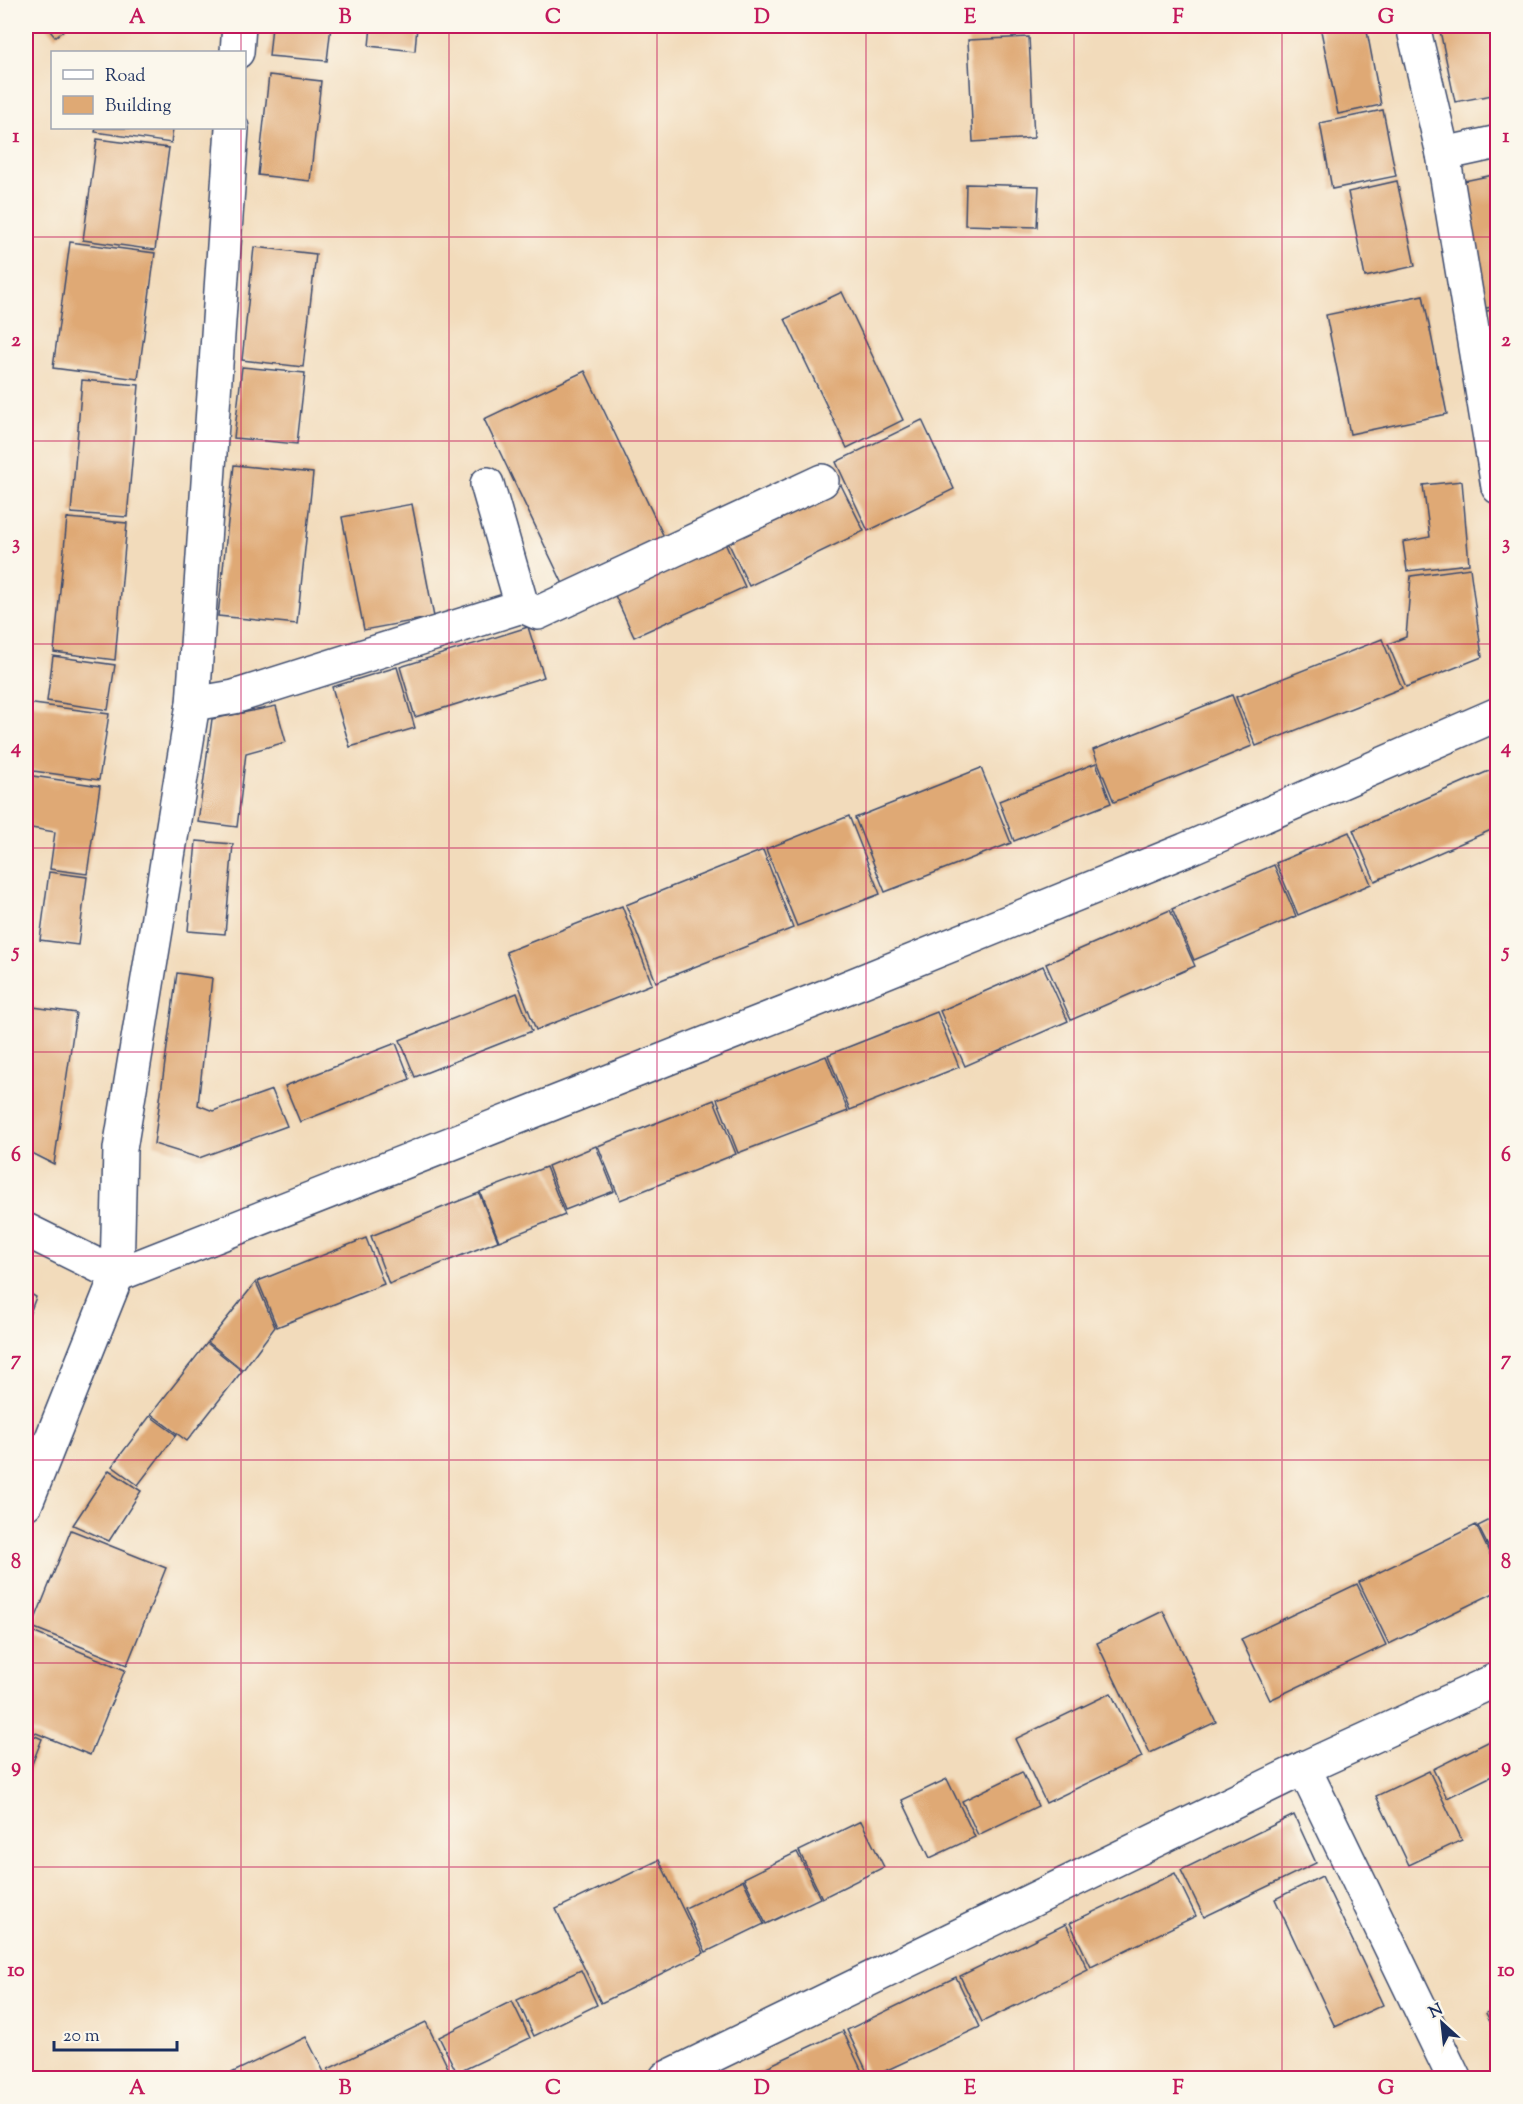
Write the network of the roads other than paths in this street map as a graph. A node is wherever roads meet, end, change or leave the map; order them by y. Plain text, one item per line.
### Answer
1 (239, 26) edge
2 (1413, 26) edge
3 (237, 51) edge
4 (232, 129) edge
5 (1497, 142) edge
6 (1443, 154) junction
7 (822, 481) dead end
8 (487, 484) dead end
9 (1497, 487) edge
10 (522, 606) junction
11 (193, 704) junction
12 (1497, 714) edge
13 (26, 1230) edge
14 (117, 1275) junction
15 (26, 1503) edge
16 (1497, 1679) edge
17 (1304, 1768) junction
18 (666, 2079) edge
19 (1454, 2079) edge

1 - 3 street
2 - 6 street
4 - 11 street
5 - 6 street
6 - 9 street
7 - 10 street
8 - 10 street
10 - 11 street
11 - 14 street
12 - 14 street
13 - 14 street
14 - 15 street
16 - 17 street
17 - 18 street
17 - 19 street

